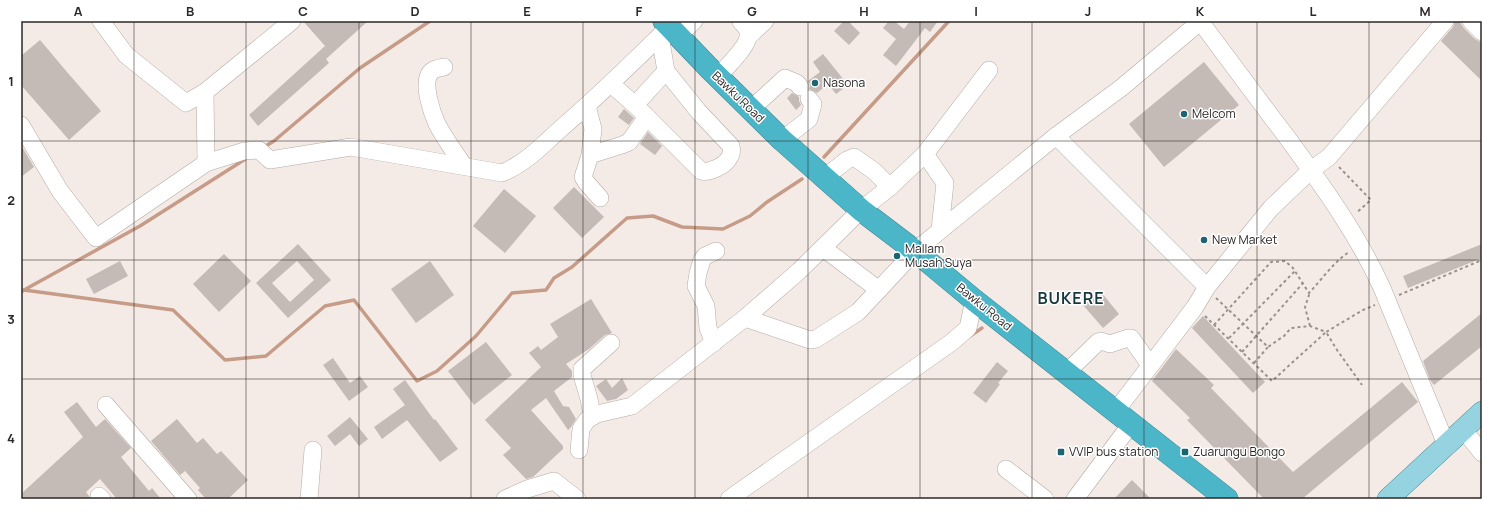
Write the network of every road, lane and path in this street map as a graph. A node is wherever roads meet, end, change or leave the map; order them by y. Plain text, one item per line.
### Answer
1 (101, 21) edge
2 (292, 21) edge
3 (694, 21) edge
4 (765, 21) edge
5 (1200, 21) edge
6 (1445, 21) edge
7 (1471, 21) edge
8 (745, 29) edge
9 (668, 30) edge
10 (1482, 32) edge
11 (444, 67) dead end
12 (989, 70) dead end
13 (666, 71) junction
14 (718, 77) junction
15 (611, 84) junction
16 (205, 92) junction
17 (635, 105) junction
18 (587, 106) junction
19 (751, 109) junction
20 (647, 117) junction
21 (21, 125) edge
22 (1056, 136) junction
23 (782, 140) junction
24 (925, 154) junction
25 (590, 155) junction
26 (1329, 157) junction
27 (206, 163) junction
28 (464, 166) junction
29 (1311, 170) junction
30 (824, 178) junction
31 (890, 187) junction
32 (600, 198) dead end
33 (861, 210) junction
34 (1348, 225) junction
35 (940, 230) junction
36 (823, 248) junction
37 (716, 250) dead end
38 (915, 251) junction
39 (1482, 260) edge
40 (1295, 270) junction
41 (1303, 283) junction
42 (1207, 288) junction
43 (879, 290) junction
44 (1311, 291) junction
45 (974, 300) junction
46 (1387, 300) junction
47 (1195, 306) junction
48 (1228, 309) junction
49 (745, 318) junction
50 (1243, 323) junction
51 (1214, 325) junction
52 (1310, 326) junction
53 (1326, 332) junction
54 (1256, 335) junction
55 (1228, 339) junction
56 (612, 343) dead end
57 (714, 343) junction
58 (1268, 347) junction
59 (1242, 352) junction
60 (1254, 363) junction
61 (1150, 365) junction
62 (1067, 372) junction
63 (1362, 385) dead end
64 (106, 405) dead end
65 (1482, 412) edge
66 (592, 416) junction
67 (1123, 418) junction
68 (1463, 429) junction
69 (1446, 444) junction
70 (313, 450) dead end
71 (578, 450) dead end
72 (1482, 453) edge
73 (1006, 469) dead end
74 (1076, 498) edge
75 (188, 499) edge
76 (309, 499) edge
77 (506, 499) edge
78 (577, 499) edge
79 (729, 499) edge
80 (1045, 499) edge
81 (1227, 499) edge
82 (1388, 499) edge

1 - 16 street
2 - 16 street
3 - 9 street
4 - 8 street
5 - 22 street
5 - 29 street
6 - 26 street
7 - 10 street
8 - 14 street
9 - 13 street
9 - 14 highway, Bawku Road
9 - 15 street
11 - 28 street
12 - 24 street
13 - 17 street
13 - 20 street
14 - 19 highway, Bawku Road
15 - 17 street
15 - 18 street
16 - 27 street
17 - 20 street
18 - 25 street
18 - 28 street
19 - 23 highway, Bawku Road
19 - 23 street
20 - 25 street
21 - 27 street
22 - 35 street
22 - 42 street
23 - 30 highway, Bawku Road
24 - 31 street
24 - 35 street
25 - 32 street
26 - 29 street
26 - 34 path
27 - 28 street
29 - 34 street
29 - 42 street
30 - 31 street
30 - 33 highway, Bawku Road
31 - 33 street
33 - 36 street
33 - 38 highway, Bawku Road
34 - 44 path
34 - 46 street
35 - 38 street
36 - 43 street
36 - 49 street
37 - 57 street
38 - 43 street
38 - 45 highway, Bawku Road
39 - 46 path
40 - 41 path
40 - 48 path
40 - 50 path
41 - 44 path
41 - 54 path
42 - 47 street
42 - 48 path
43 - 49 street
44 - 52 path
45 - 62 highway, Bawku Road
45 - 79 street
46 - 53 path
46 - 69 street
47 - 51 path
47 - 61 street
48 - 50 path
48 - 51 path
49 - 57 street
50 - 54 path
50 - 55 path
51 - 55 path
52 - 53 path
52 - 58 path
53 - 60 path
53 - 63 path
54 - 58 path
54 - 59 path
55 - 59 path
56 - 66 street
57 - 66 street
58 - 60 path
59 - 60 path
61 - 62 street
61 - 67 street
62 - 67 highway, Bawku Road
64 - 75 street
65 - 68 main road
66 - 71 street
67 - 74 street
67 - 81 highway, Bawku Road
68 - 69 main road
68 - 72 street
69 - 82 main road
70 - 76 street
73 - 80 street
77 - 78 street

